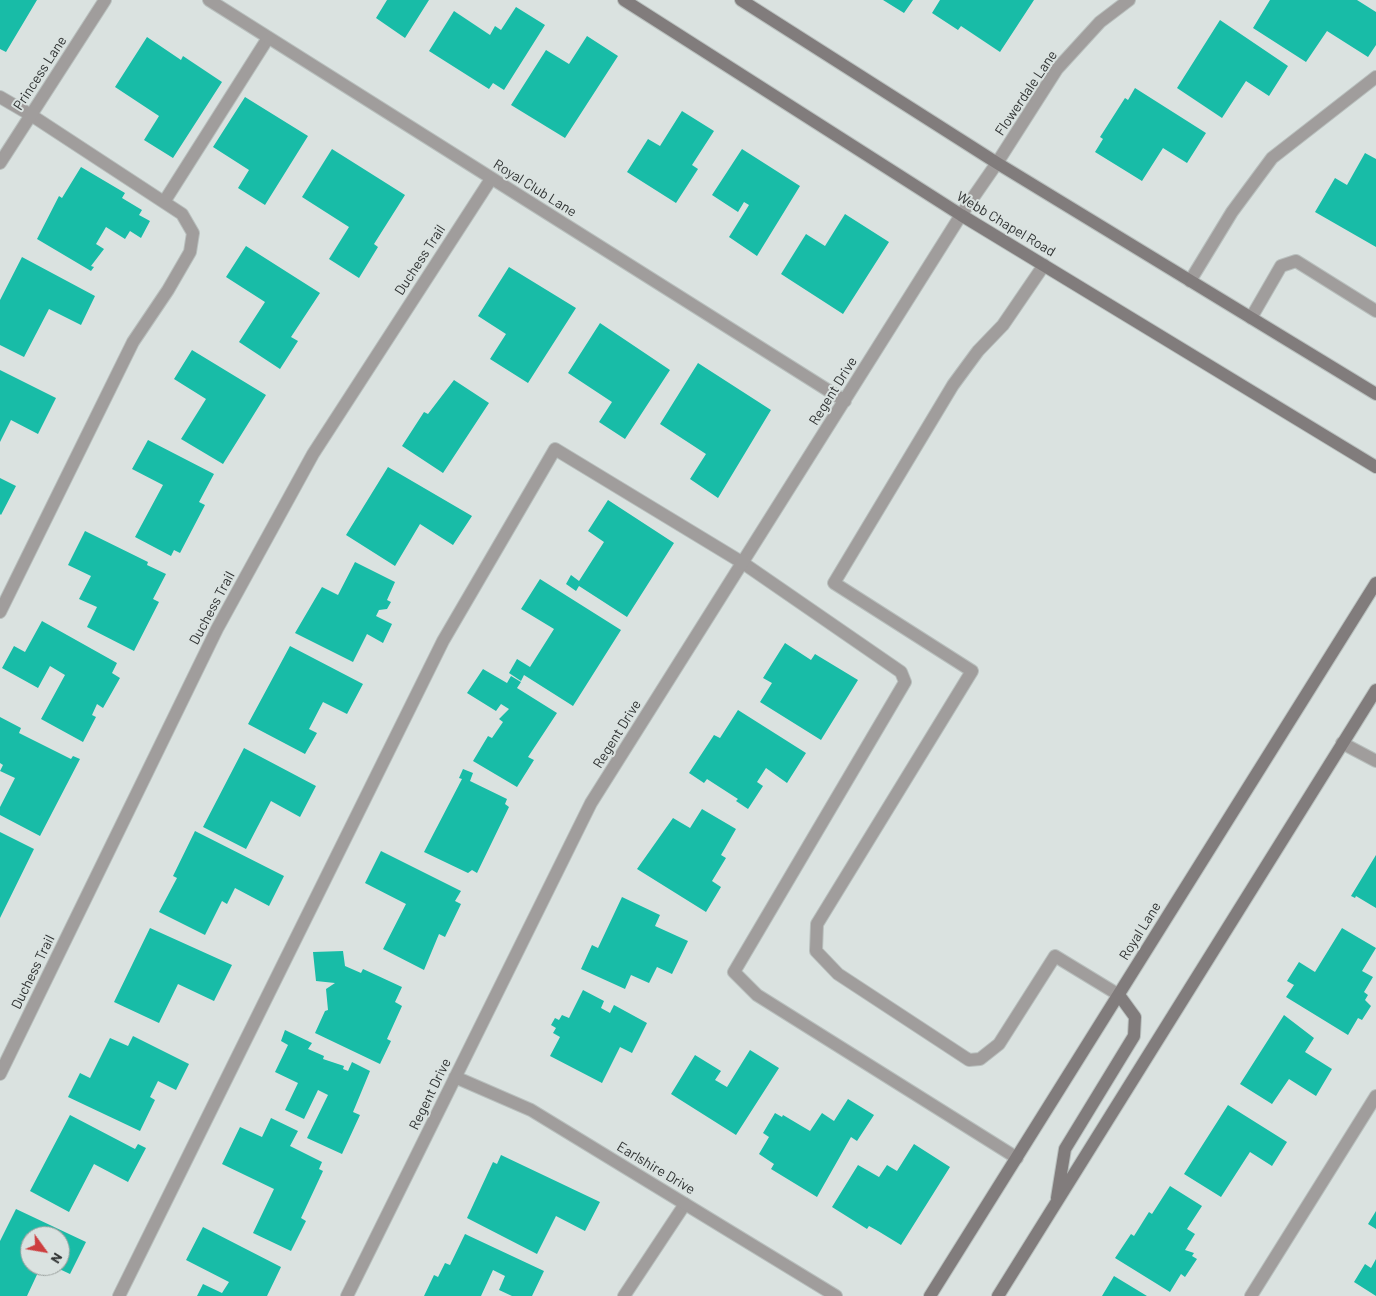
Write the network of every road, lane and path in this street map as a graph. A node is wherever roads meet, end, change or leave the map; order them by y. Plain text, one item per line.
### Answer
1 (105, 0) edge
2 (209, 0) edge
3 (624, 0) edge
4 (741, 0) edge
5 (1129, 0) edge
6 (268, 38) junction
7 (1376, 77) edge
8 (0, 97) edge
9 (31, 115) junction
10 (0, 163) edge
11 (997, 163) junction
12 (491, 179) junction
13 (164, 202) junction
14 (962, 215) junction
15 (1044, 265) junction
16 (1190, 281) junction
17 (1376, 311) edge
18 (1252, 318) junction
19 (1376, 394) edge
20 (845, 401) junction
21 (1376, 466) edge
22 (743, 563) junction
23 (1376, 583) edge
24 (0, 612) edge
25 (1376, 690) edge
26 (1342, 743) junction
27 (1376, 761) edge
28 (1119, 995) junction
29 (0, 1074) edge
30 (455, 1076) junction
31 (1376, 1096) edge
32 (1017, 1158) junction
33 (1057, 1203) junction
34 (685, 1204) junction
35 (119, 1296) edge
36 (347, 1296) edge
37 (624, 1296) edge
38 (836, 1296) edge
39 (930, 1296) edge
40 (998, 1296) edge
41 (1250, 1296) edge

1 - 9 street, Princess Lane
2 - 6 street, Royal Club Lane
3 - 14 main road, Webb Chapel Road
4 - 11 main road
5 - 11 street, Flowerdale Lane
6 - 12 street, Royal Club Lane
6 - 13 street
7 - 16 street
8 - 9 street
9 - 10 street, Princess Lane
9 - 13 street
11 - 14 street, Flowerdale Lane
11 - 16 main road
12 - 20 street, Royal Club Lane
12 - 29 street, Duchess Trail
13 - 24 street
14 - 15 main road, Webb Chapel Road
14 - 20 street, Regent Drive
15 - 21 main road, Webb Chapel Road
15 - 28 street
16 - 18 main road
17 - 18 street
18 - 19 main road
20 - 22 street, Regent Drive
22 - 30 street, Regent Drive
22 - 32 street
22 - 35 street
23 - 28 main road, Royal Lane
25 - 26 main road
26 - 27 street
26 - 33 main road
28 - 32 main road, Royal Lane
28 - 33 main road
30 - 34 street, Earlshire Drive
30 - 36 street, Regent Drive
31 - 41 street
32 - 39 main road, Royal Lane
33 - 40 main road
34 - 37 street
34 - 38 street, Earlshire Drive

